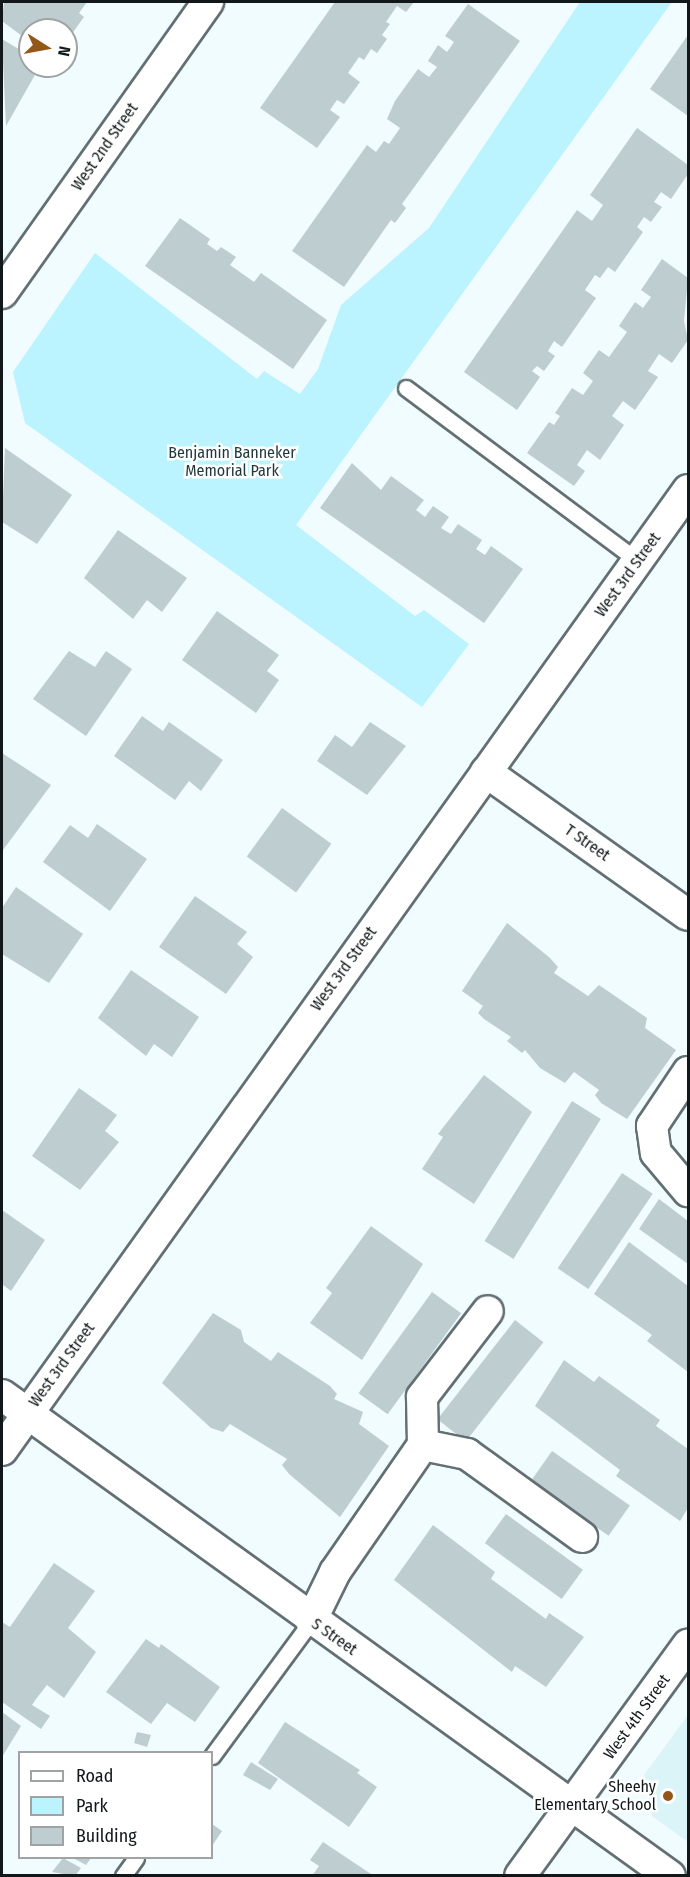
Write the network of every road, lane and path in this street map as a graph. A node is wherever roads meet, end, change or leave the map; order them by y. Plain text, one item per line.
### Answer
1 (208, 2) edge
2 (2, 293) edge
3 (406, 388) dead end
4 (688, 490) edge
5 (638, 561) junction
6 (486, 772) junction
7 (688, 915) edge
8 (688, 1072) edge
9 (688, 1191) edge
10 (488, 1311) dead end
11 (2, 1395) edge
12 (27, 1413) junction
13 (423, 1445) junction
14 (2, 1450) edge
15 (582, 1537) dead end
16 (311, 1621) junction
17 (688, 1645) edge
18 (213, 1755) edge
19 (574, 1806) junction
20 (135, 1859) edge
21 (123, 1875) edge
22 (520, 1875) edge
23 (670, 1875) edge

1 - 2 street, West 2nd Street
3 - 5 lane
4 - 5 street, West 3rd Street
5 - 6 street, West 3rd Street
6 - 7 street, T Street
6 - 12 street, West 3rd Street
8 - 9 street
10 - 13 street
11 - 12 street, S Street
12 - 14 street, West 3rd Street
12 - 16 street, S Street
13 - 15 street
13 - 16 street
16 - 18 lane
16 - 19 street, S Street
17 - 19 street, West 4th Street
19 - 22 street, West 4th Street
19 - 23 street, S Street
20 - 21 lane

